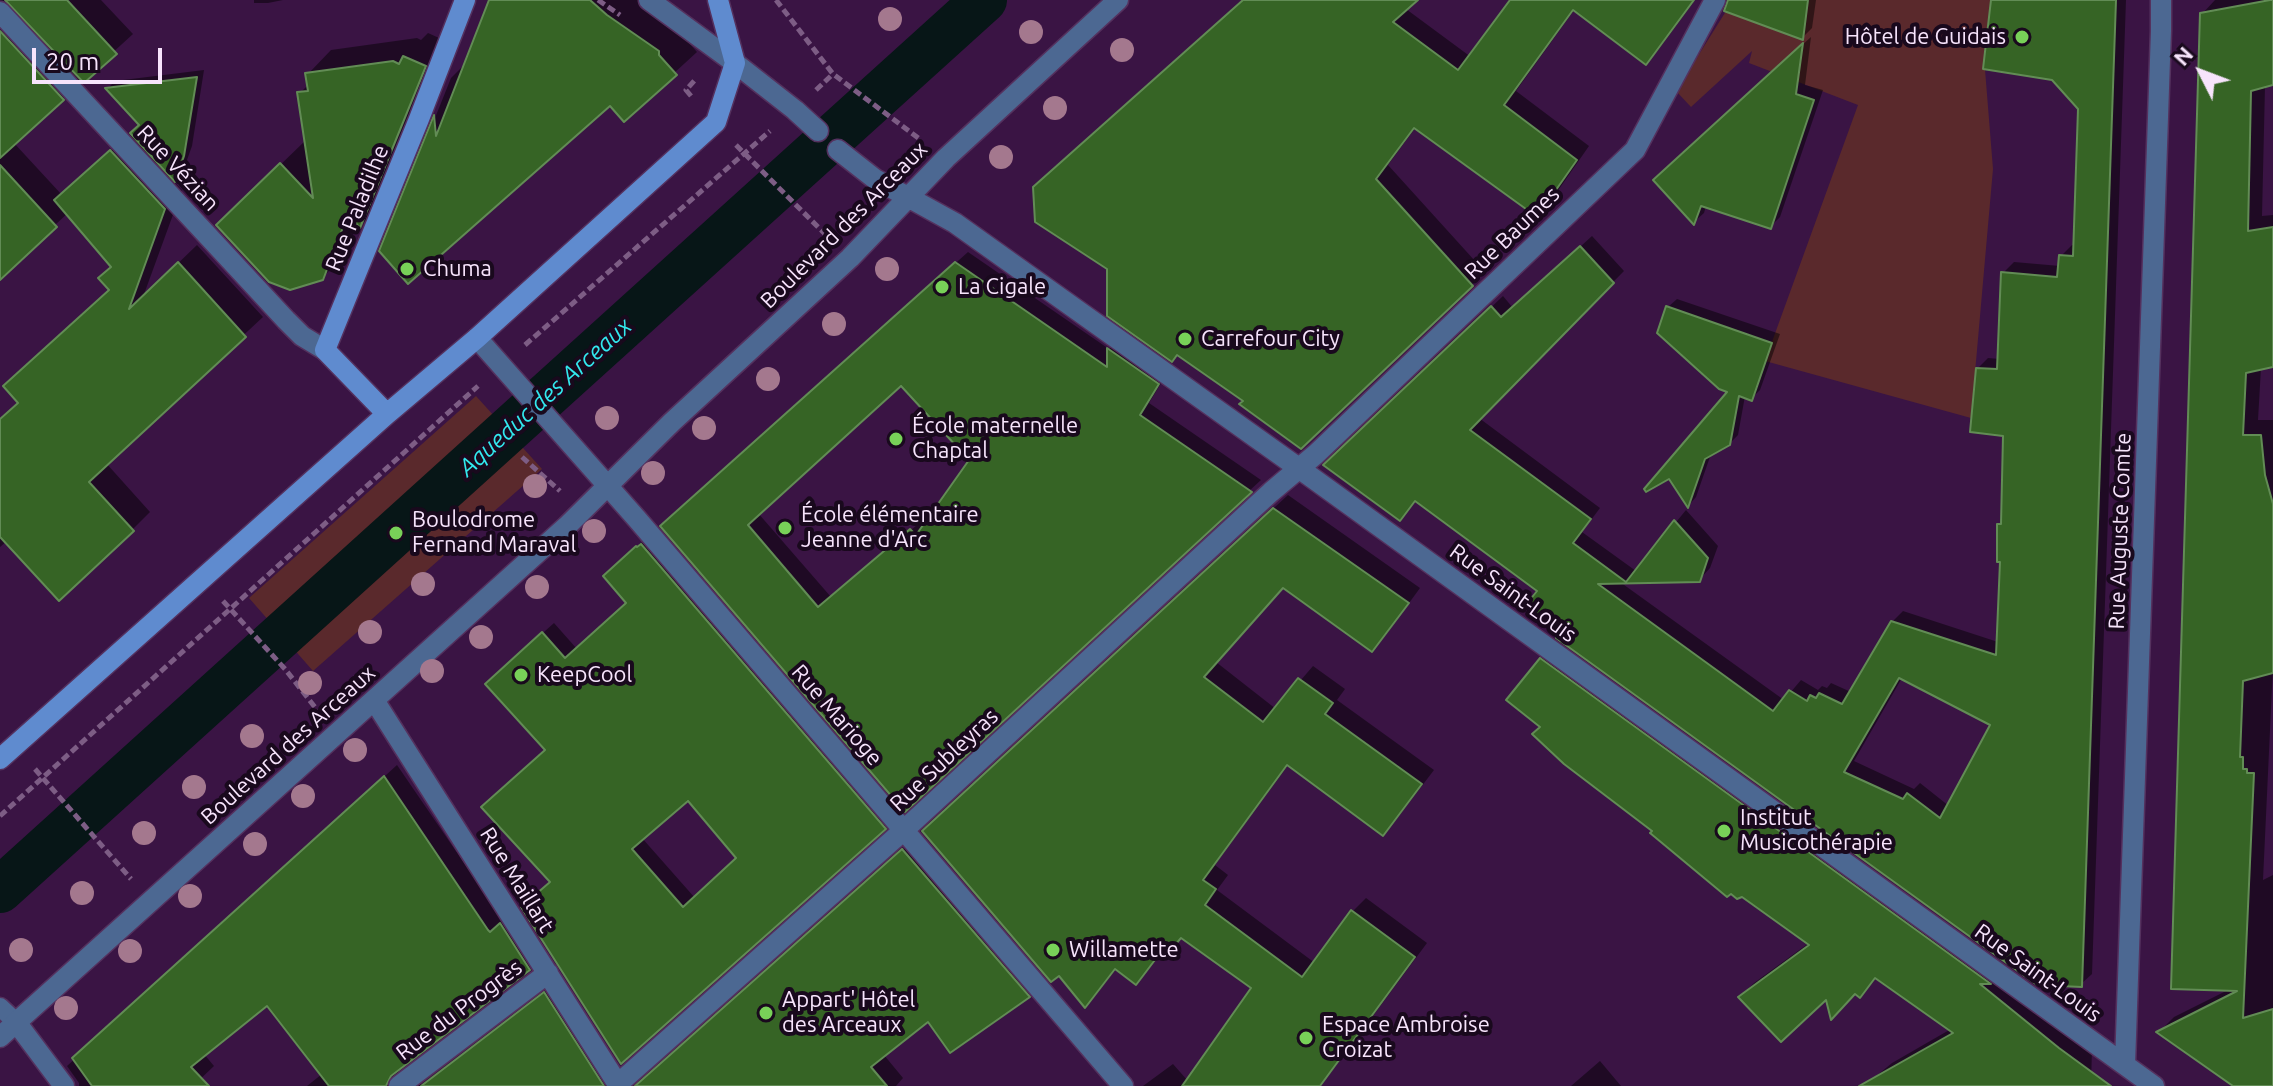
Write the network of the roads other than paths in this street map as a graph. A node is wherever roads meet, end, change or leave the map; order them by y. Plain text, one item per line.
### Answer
1 (465, 0) edge
2 (649, 0) edge
3 (718, 0) edge
4 (1118, 0) edge
5 (1715, 0) edge
6 (2161, 0) edge
7 (0, 12) edge
8 (735, 63) junction
9 (818, 131) dead end
10 (838, 150) dead end
11 (907, 198) junction
12 (477, 338) junction
13 (325, 350) junction
14 (387, 414) junction
15 (1300, 469) junction
16 (606, 486) junction
17 (374, 700) junction
18 (7, 752) edge
19 (904, 830) junction
20 (548, 973) junction
21 (0, 1007) edge
22 (16, 1022) junction
23 (0, 1037) edge
24 (2125, 1064) junction
25 (618, 1085) edge
26 (64, 1086) edge
27 (399, 1086) edge
28 (1123, 1086) edge
29 (2154, 1086) edge

1 - 13 street, Rue Paladilhe
2 - 8 street
3 - 8 street
4 - 11 street, Boulevard des Arceaux
5 - 15 street, Rue Baumes
6 - 24 street, Rue Auguste Comte
7 - 13 street, Rue Vézian
8 - 9 street
8 - 12 street
10 - 11 street, Rue Saint-Louis
11 - 15 street, Rue Saint-Louis
11 - 16 street, Boulevard des Arceaux
12 - 14 street
12 - 16 street
13 - 14 street
14 - 18 street
15 - 19 street, Rue Subleyras
15 - 24 street, Rue Saint-Louis
16 - 17 street, Boulevard des Arceaux
16 - 19 street, Rue Marioge
17 - 20 street, Rue Maillart
17 - 22 street, Boulevard des Arceaux
19 - 25 street, Rue Subleyras
19 - 28 street, Rue Marioge
20 - 25 street, Rue Maillart
20 - 27 street, Rue du Progrès
21 - 22 lane
22 - 23 street, Boulevard des Arceaux
22 - 26 street
24 - 29 street, Rue Saint-Louis

